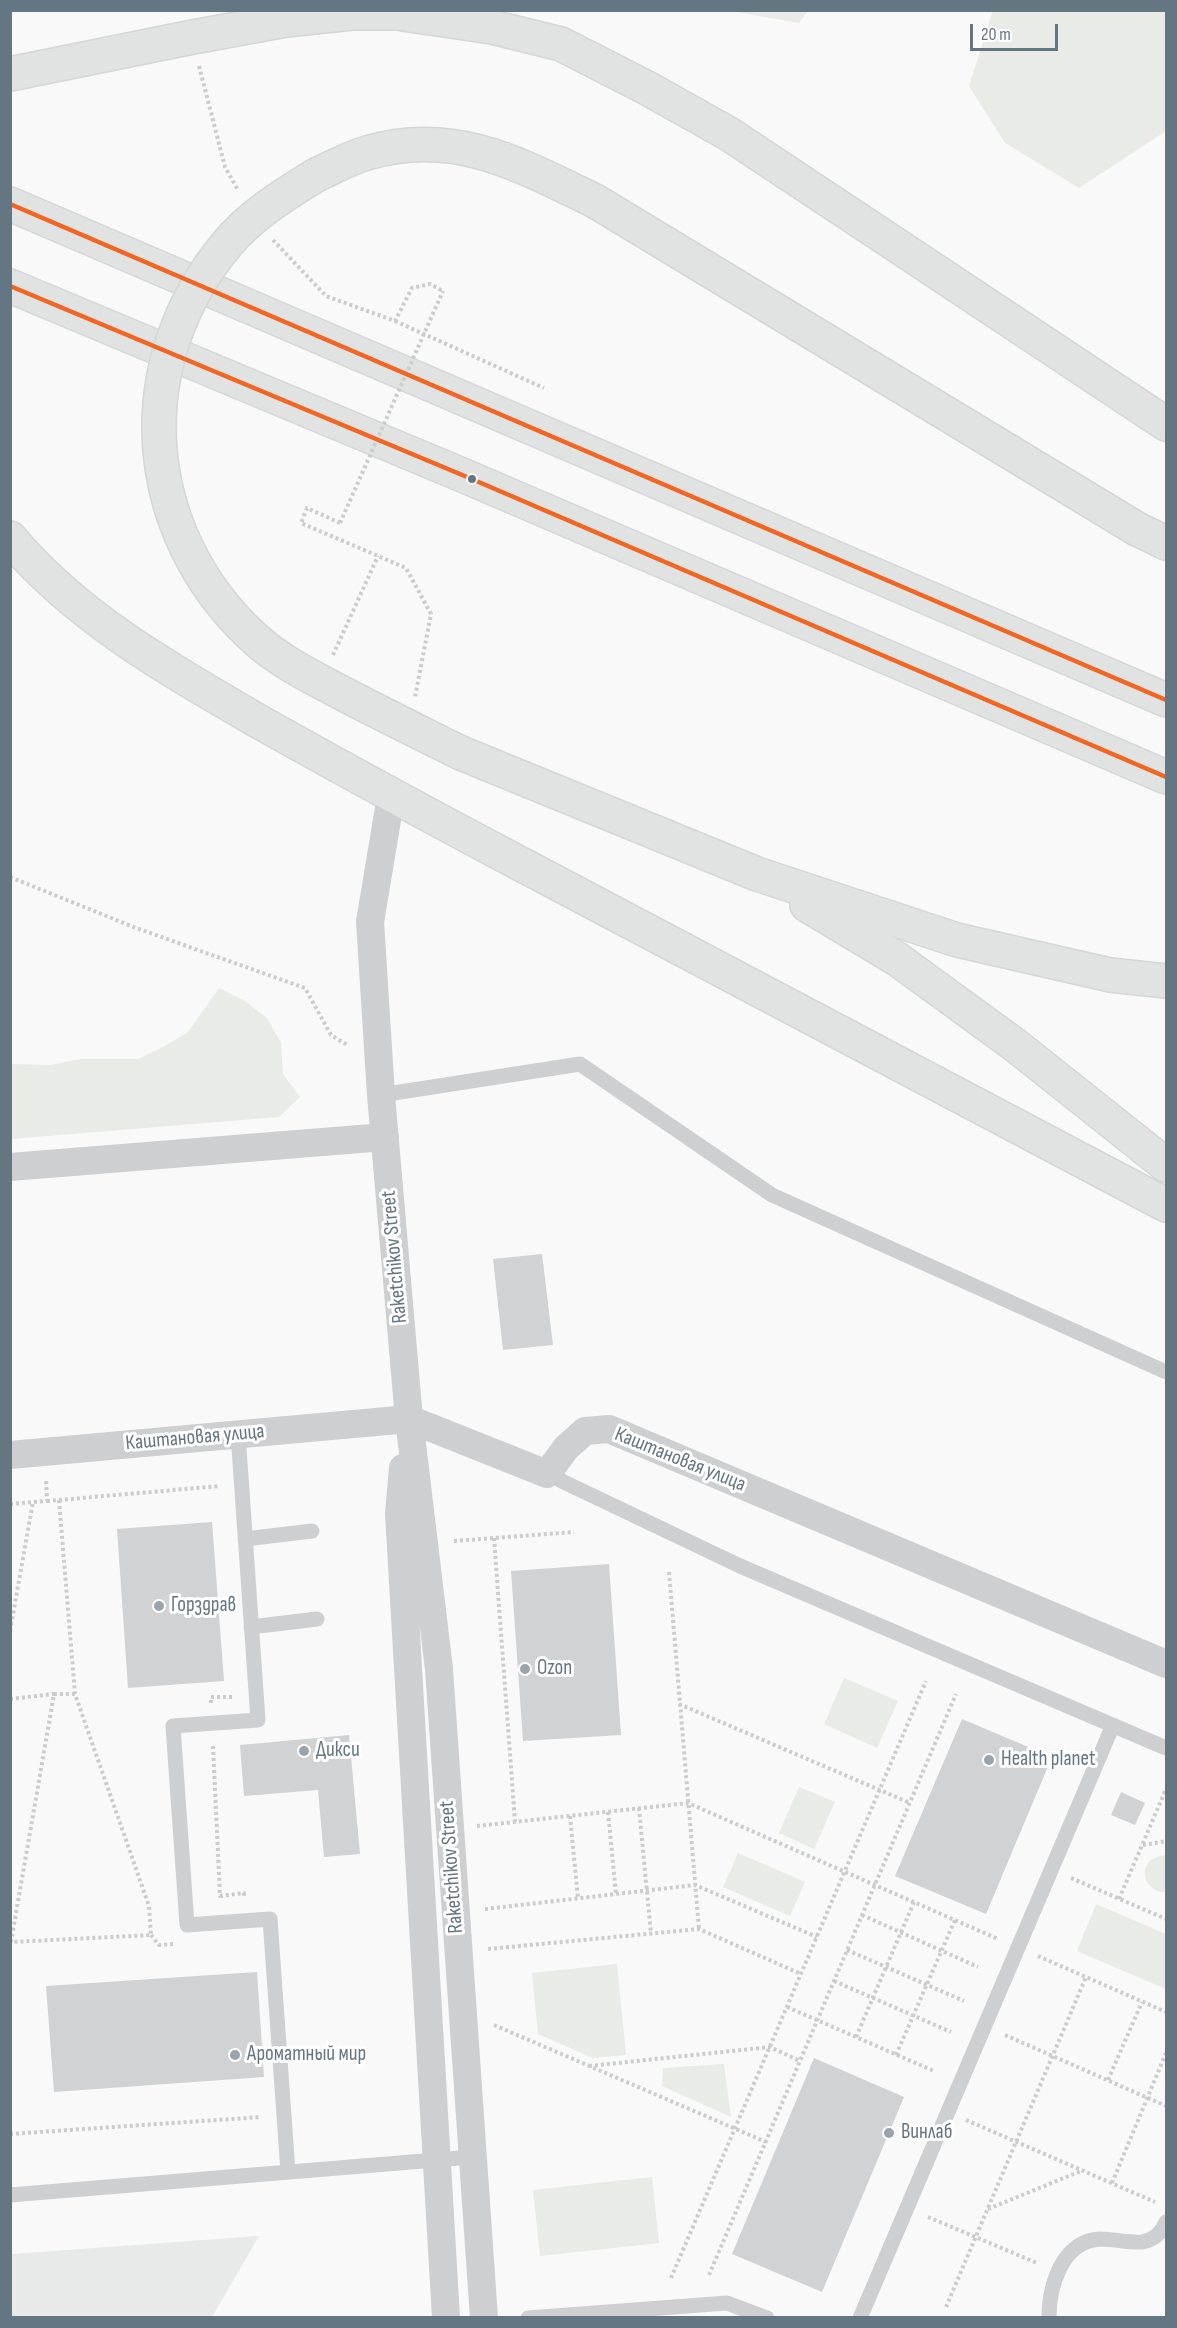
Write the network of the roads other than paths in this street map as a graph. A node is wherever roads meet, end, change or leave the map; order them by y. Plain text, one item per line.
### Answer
1 (10, 74) edge
2 (10, 204) edge
3 (10, 286) edge
4 (1167, 424) edge
5 (10, 538) edge
6 (1167, 543) edge
7 (1167, 700) edge
8 (1167, 777) edge
9 (391, 796) junction
10 (757, 874) junction
11 (1167, 981) edge
12 (381, 1095) junction
13 (386, 1137) junction
14 (1167, 1165) edge
15 (10, 1167) edge
16 (1167, 1204) edge
17 (1167, 1372) edge
18 (409, 1419) junction
19 (238, 1434) junction
20 (10, 1455) edge
21 (547, 1474) junction
22 (312, 1532) dead end
23 (245, 1539) junction
24 (317, 1618) dead end
25 (251, 1627) junction
26 (1167, 1664) edge
27 (1113, 1725) junction
28 (1167, 1748) edge
29 (472, 2157) junction
30 (437, 2160) junction
31 (288, 2172) junction
32 (10, 2194) edge
33 (1167, 2222) edge
34 (446, 2318) edge
35 (484, 2318) edge
36 (528, 2318) edge
37 (767, 2318) edge
38 (860, 2318) edge
39 (1049, 2318) edge

1 - 4 main road
2 - 7 main road
3 - 8 main road
5 - 9 main road
6 - 10 main road, bridge
9 - 12 street, Raketchikov Street
9 - 16 main road
10 - 11 main road
10 - 14 main road
12 - 13 street, Raketchikov Street
12 - 17 lane
13 - 15 street
13 - 18 street, Raketchikov Street
18 - 19 street, Каштановая улица
18 - 21 street, Каштановая улица
18 - 29 street, Raketchikov Street
18 - 30 street, Raketchikov Street
19 - 20 street, Каштановая улица
19 - 23 lane
21 - 26 street, Каштановая улица
21 - 27 lane
22 - 23 lane
23 - 25 lane
24 - 25 lane
25 - 31 lane
27 - 28 lane
27 - 38 lane
29 - 30 lane
29 - 35 street, Raketchikov Street
30 - 31 lane
30 - 34 street, Raketchikov Street
31 - 32 lane
33 - 39 lane
36 - 37 lane

